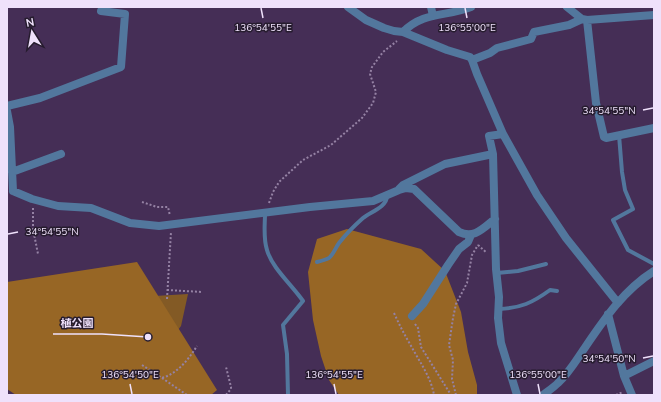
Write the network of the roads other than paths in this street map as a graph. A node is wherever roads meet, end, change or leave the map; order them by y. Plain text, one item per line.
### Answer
1 (348, 7) edge
2 (431, 7) edge
3 (471, 7) edge
4 (567, 7) edge
5 (101, 11) dead end
6 (649, 12) edge
7 (433, 16) junction
8 (585, 20) junction
9 (405, 33) junction
10 (472, 60) junction
11 (7, 106) edge
12 (7, 111) edge
13 (654, 128) edge
14 (503, 134) junction
15 (619, 135) junction
16 (61, 154) dead end
17 (492, 154) junction
18 (12, 172) junction
19 (399, 190) junction
20 (10, 193) edge
21 (387, 196) junction
22 (266, 213) junction
23 (495, 219) junction
24 (471, 235) junction
25 (317, 262) dead end
26 (546, 264) dead end
27 (654, 264) edge
28 (654, 271) edge
29 (497, 274) junction
30 (557, 291) dead end
31 (618, 302) junction
32 (499, 309) junction
33 (608, 314) junction
34 (414, 319) road end
35 (654, 361) edge
36 (624, 376) junction
37 (288, 395) edge
38 (517, 395) edge
39 (543, 395) edge
40 (632, 395) edge

1 - 9 street
2 - 7 street
3 - 7 street
4 - 8 street
5 - 11 street
6 - 8 street
7 - 9 street
8 - 10 street
8 - 15 street
9 - 10 street
10 - 14 street
12 - 18 street
13 - 15 street
14 - 17 street
14 - 31 street
15 - 27 lane
16 - 18 street
17 - 19 street
17 - 23 street
18 - 20 street
19 - 21 street
19 - 24 street
20 - 22 street
21 - 22 street
21 - 25 lane
22 - 37 lane
23 - 24 street
23 - 29 street
24 - 34 street
26 - 29 lane
28 - 31 street
29 - 32 street
30 - 32 lane
31 - 33 street
32 - 38 street
33 - 36 street
33 - 39 street
35 - 36 street
36 - 40 street

